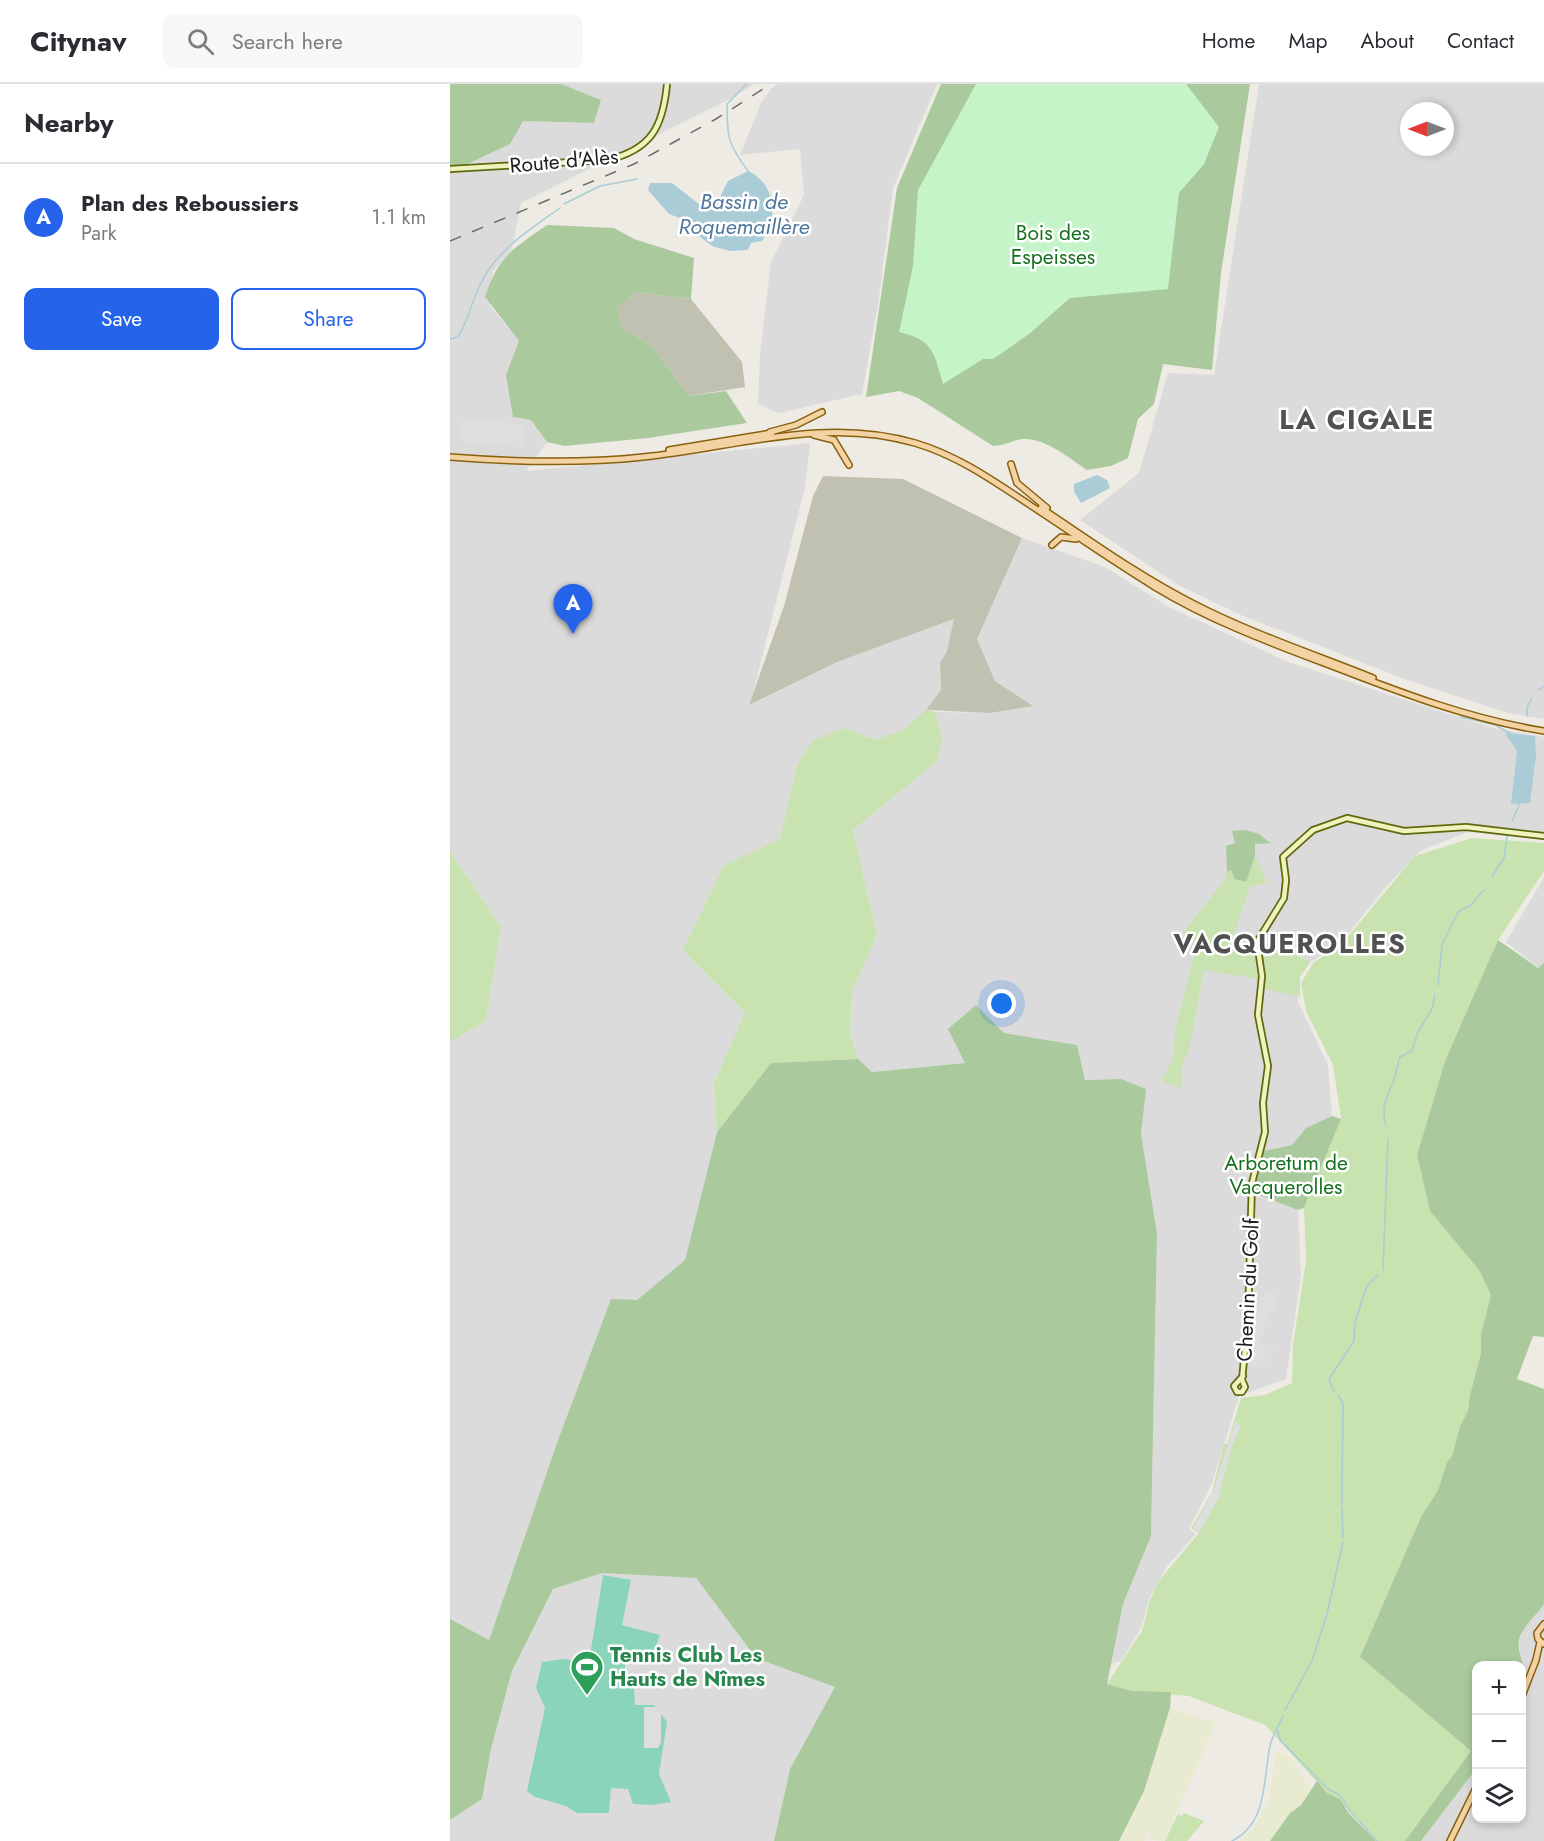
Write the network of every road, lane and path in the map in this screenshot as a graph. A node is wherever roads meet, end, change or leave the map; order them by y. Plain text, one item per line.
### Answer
1 (667, 84) edge
2 (450, 169) edge
3 (822, 412) dead end
4 (788, 434) junction
5 (755, 435) junction
6 (450, 457) edge
7 (630, 458) junction
8 (1011, 464) dead end
9 (849, 465) dead end
10 (1053, 518) junction
11 (1067, 527) junction
12 (1052, 545) dead end
13 (1118, 564) junction
14 (1493, 721) junction
15 (1544, 731) edge
16 (1544, 836) edge
17 (1240, 1382) dead end
18 (1544, 1624) edge
19 (1543, 1645) edge
20 (1526, 1684) edge
21 (1472, 1796) edge
22 (1450, 1841) edge

1 - 2 street, Route d'Alès
3 - 5 main road
4 - 7 main road
4 - 9 main road
4 - 10 main road
5 - 7 main road
5 - 10 main road
6 - 7 main road
8 - 10 main road
10 - 11 main road
11 - 13 main road
11 - 14 main road
12 - 13 main road
13 - 14 main road
14 - 15 main road
16 - 17 street, Chemin du Golf
18 - 19 main road
19 - 20 main road
21 - 22 main road

